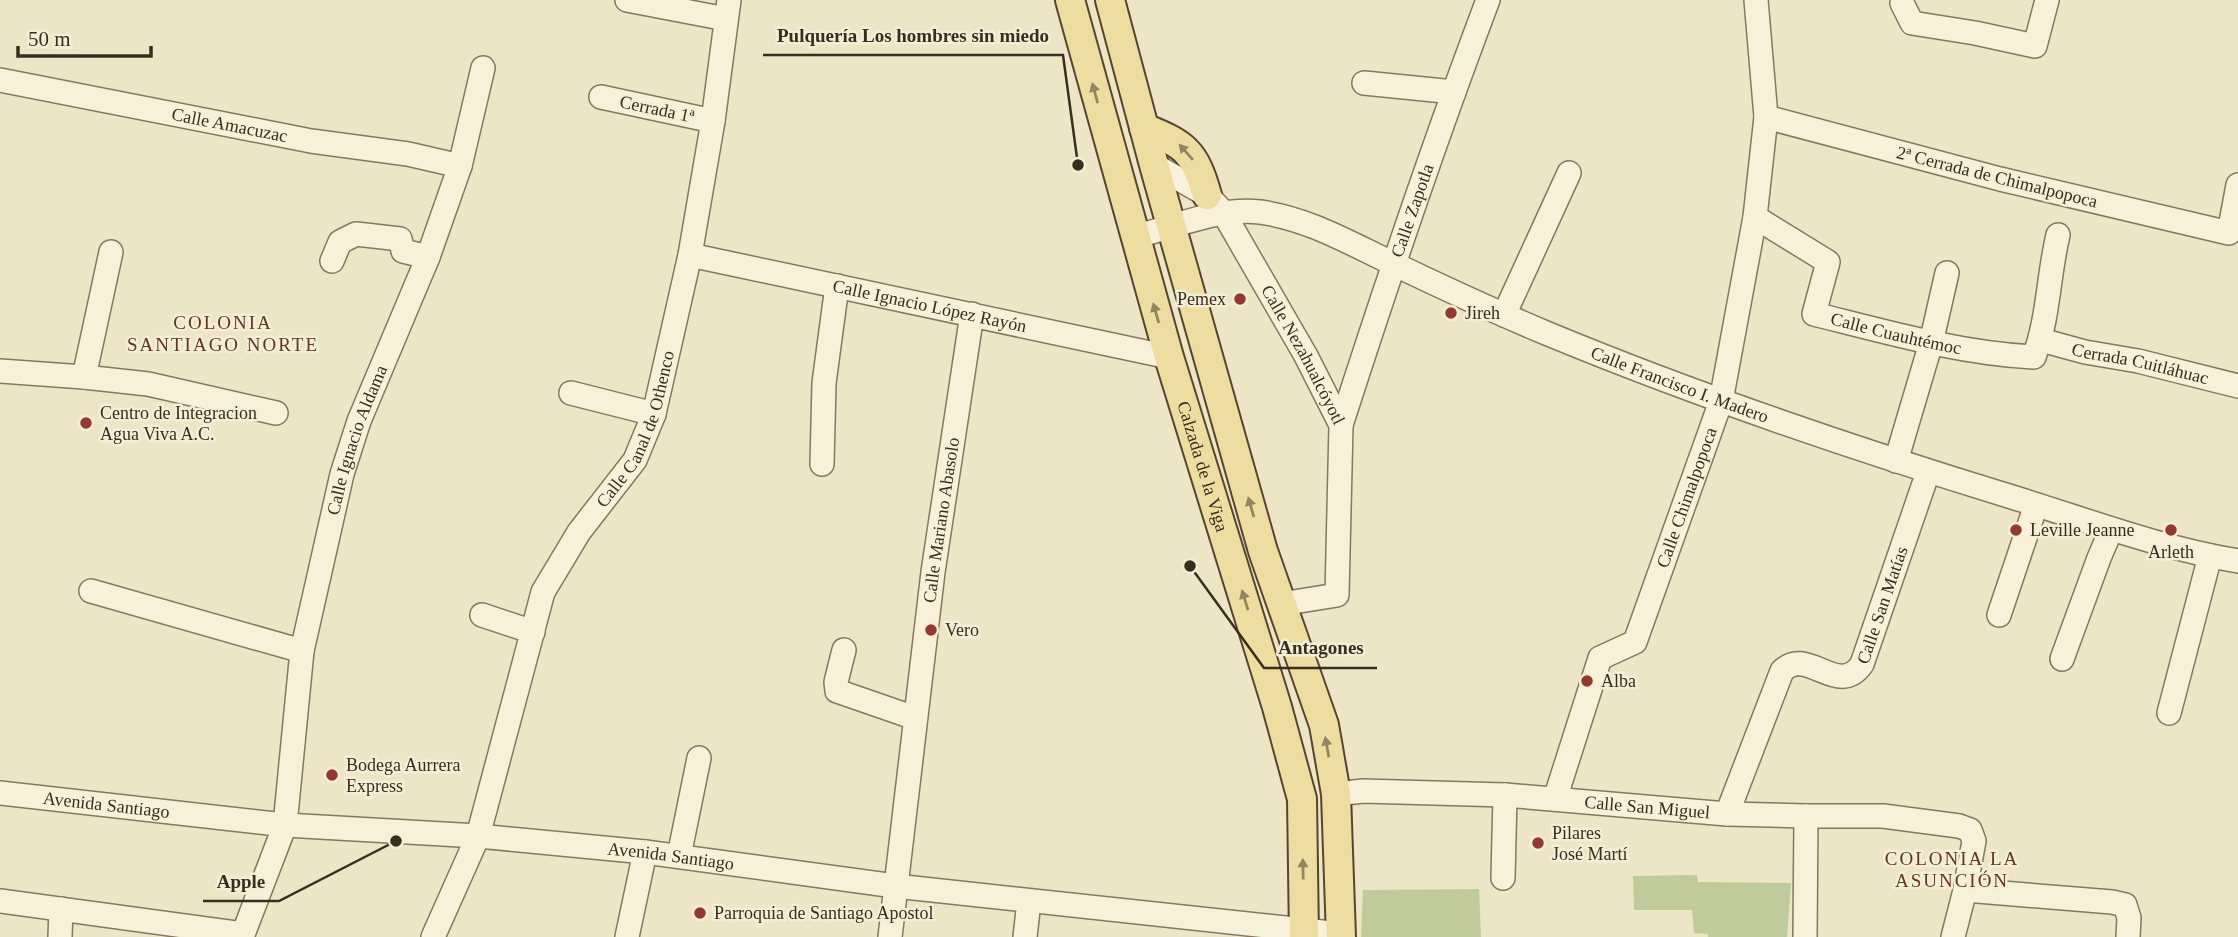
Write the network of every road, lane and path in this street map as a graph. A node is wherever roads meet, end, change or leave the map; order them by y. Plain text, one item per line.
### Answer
1 (628, 0) edge
2 (1070, 0) edge
3 (1110, 0) edge
4 (1489, 0) edge
5 (1756, 0) edge
6 (2047, 0) edge
7 (1900, 1) edge
8 (727, 10) edge
9 (483, 68) dead end
10 (0, 80) edge
11 (1364, 83) dead end
12 (1454, 92) junction
13 (601, 97) dead end
14 (1766, 117) junction
15 (712, 121) junction
16 (1144, 128) junction
17 (1154, 165) junction
18 (460, 166) junction
19 (1569, 173) dead end
20 (2238, 186) edge
21 (1215, 204) junction
22 (1755, 217) junction
23 (1172, 227) junction
24 (2058, 235) dead end
25 (1134, 237) junction
26 (111, 252) dead end
27 (690, 255) junction
28 (428, 257) junction
29 (332, 261) dead end
30 (1393, 264) junction
31 (1947, 273) dead end
32 (837, 286) junction
33 (971, 314) junction
34 (1504, 315) junction
35 (1931, 343) junction
36 (2037, 348) junction
37 (1169, 357) junction
38 (0, 371) edge
39 (84, 377) junction
40 (2238, 386) edge
41 (571, 393) dead end
42 (1721, 401) junction
43 (276, 413) dead end
44 (654, 414) junction
45 (1340, 425) junction
46 (1896, 461) junction
47 (822, 464) dead end
48 (1928, 472) junction
49 (2036, 505) junction
50 (2111, 530) junction
51 (1263, 551) junction
52 (2210, 556) junction
53 (1232, 559) junction
54 (2238, 561) edge
55 (92, 590) dead end
56 (1282, 604) junction
57 (482, 615) dead end
58 (1999, 615) dead end
59 (533, 632) junction
60 (844, 650) dead end
61 (302, 651) junction
62 (2062, 659) dead end
63 (2169, 713) dead end
64 (915, 718) junction
65 (699, 758) dead end
66 (0, 793) edge
67 (1336, 794) junction
68 (1505, 795) junction
69 (1555, 799) junction
70 (1727, 814) junction
71 (1806, 817) junction
72 (285, 825) junction
73 (478, 836) junction
74 (645, 852) junction
75 (679, 856) junction
76 (1503, 878) dead end
77 (895, 886) junction
78 (1965, 890) junction
79 (0, 901) edge
80 (1029, 901) junction
81 (61, 909) junction
82 (1304, 934) edge
83 (242, 935) edge
84 (1341, 935) edge
85 (60, 937) edge
86 (433, 937) edge
87 (627, 937) edge
88 (890, 937) edge
89 (1025, 937) edge
90 (1805, 937) edge
91 (1954, 937) edge
92 (2128, 937) edge

1 - 8 street
25 -> 2 main road, Calzada de la Viga
3 - 16 main road, Calzada de la Viga
4 - 12 street, Calle Zapotla
5 - 14 street, Calle Chimalpopoca
6 - 7 street
8 - 15 street, Calle Canal de Othenco
9 - 18 street, Calle Ignacio Aldama
10 - 18 street, Calle Amacuzac
11 - 12 street
12 - 30 street, Calle Zapotla
13 - 15 street, Cerrada 1ª
14 - 20 street, 2ª Cerrada de Chimalpopoca
14 - 22 street, Calle Chimalpopoca
15 - 27 street, Calle Canal de Othenco
16 - 17 main road, Calzada de la Viga
21 -> 16 main road
17 - 21 street
17 - 23 main road, Calzada de la Viga
18 - 28 street, Calle Ignacio Aldama
19 - 34 street
21 - 23 street, Calle Francisco I. Madero
21 - 30 street, Calle Francisco I. Madero
21 - 45 street, Calle Nezahualcóyotl
22 - 35 street, Calle Cuauhtémoc
22 - 42 street, Calle Chimalpopoca
23 - 25 street, Calle Francisco I. Madero
51 -> 23 main road, Calzada de la Viga
24 - 36 street
37 -> 25 main road, Calzada de la Viga
26 - 39 street
27 - 32 street, Calle Ignacio López Rayón
27 - 44 street, Calle Canal de Othenco
28 - 29 street
28 - 61 street, Calle Ignacio Aldama
30 - 34 street, Calle Francisco I. Madero
30 - 45 street, Calle Zapotla
31 - 35 street
32 - 33 street, Calle Ignacio López Rayón
32 - 47 street
33 - 37 street, Calle Ignacio López Rayón
33 - 64 street, Calle Mariano Abasolo
34 - 42 street, Calle Francisco I. Madero
35 - 36 street, Calle Cuauhtémoc
35 - 46 street
36 - 40 street, Cerrada Cuitláhuac
37 - 53 main road, Calzada de la Viga
38 - 39 street
39 - 43 street
41 - 44 street
42 - 46 street, Calle Francisco I. Madero
42 - 69 street, Calle Chimalpopoca
44 - 59 street, Calle Canal de Othenco
45 - 56 street, Calle Nezahualcóyotl
46 - 48 street, Calle Francisco I. Madero
48 - 49 street, Calle Francisco I. Madero
48 - 70 street, Calle San Matías
49 - 50 street, Calle Francisco I. Madero
49 - 58 street
50 - 52 street, Calle Francisco I. Madero
50 - 62 street
51 - 53 main road
51 - 56 main road, Calzada de la Viga
52 - 54 street, Calle Francisco I. Madero
52 - 63 street
82 -> 53 main road, Calzada de la Viga
55 - 61 street
67 -> 56 main road, Calzada de la Viga
57 - 59 street
59 - 73 street, Calle Canal de Othenco
60 - 64 street
61 - 72 street, Calle Ignacio Aldama
64 - 77 street, Calle Mariano Abasolo
65 - 75 street
66 - 72 street, Avenida Santiago
67 - 68 street, Calle San Miguel
67 - 84 main road, Calzada de la Viga
68 - 69 street, Calle San Miguel
68 - 76 street
69 - 70 street, Calle San Miguel
70 - 71 street, Calle San Miguel
71 - 78 street, Calle San Miguel
71 - 90 street
72 - 73 street, Avenida Santiago
72 - 83 street, Calle Ignacio Aldama
73 - 74 street, Avenida Santiago
73 - 86 street, Calle Canal de Othenco
74 - 75 street, Avenida Santiago
74 - 87 street
75 - 77 street, Avenida Santiago
77 - 80 street, Avenida Santiago
77 - 88 street, Calle Mariano Abasolo
78 - 91 street
78 - 92 street
79 - 81 street
80 - 82 street, Avenida Santiago
80 - 89 street
81 - 83 street
81 - 85 street
82 - 84 street, Avenida Santiago

